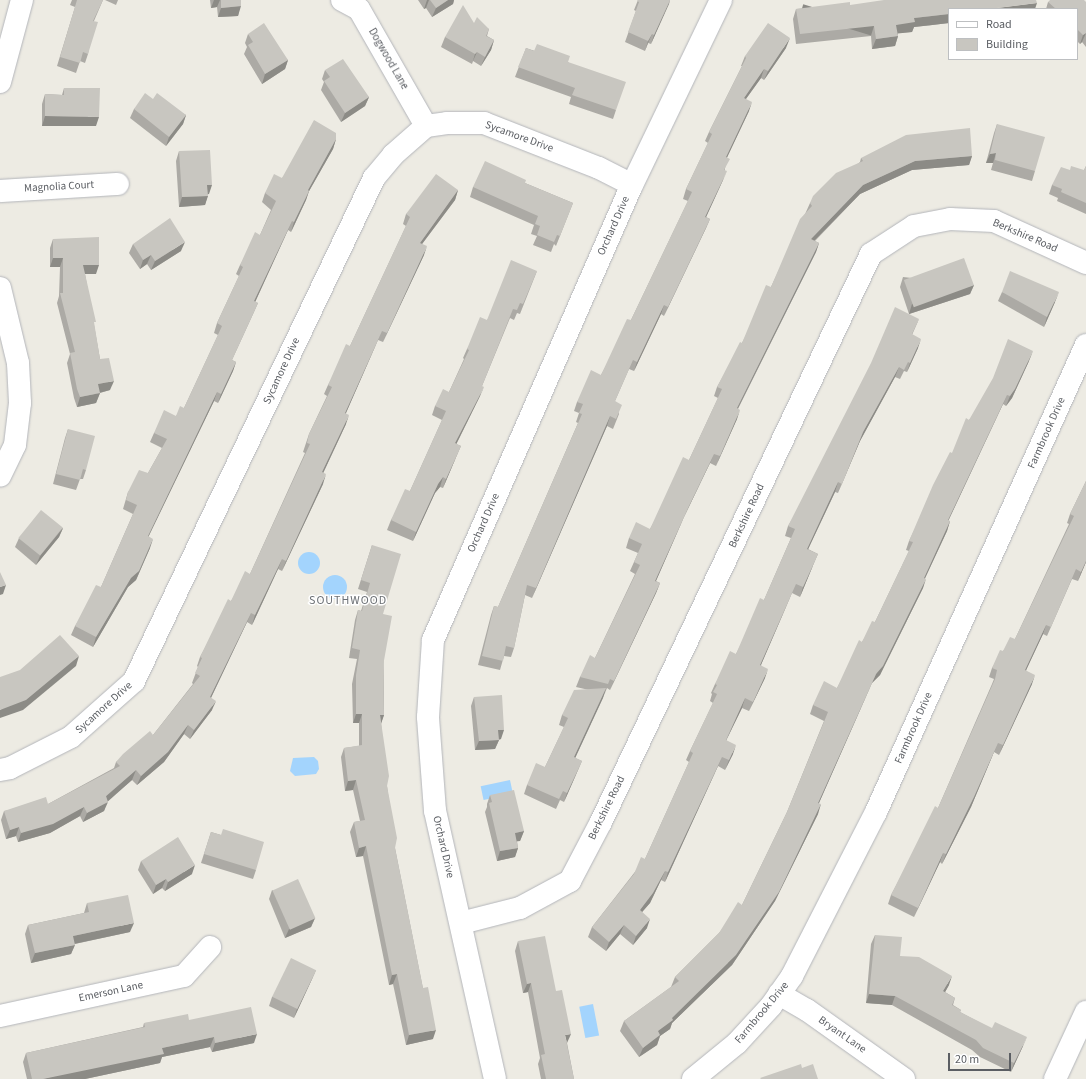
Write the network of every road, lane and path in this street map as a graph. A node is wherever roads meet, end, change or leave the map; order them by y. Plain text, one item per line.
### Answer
1 (22, 0) edge
2 (342, 0) edge
3 (721, 0) edge
4 (0, 82) edge
5 (426, 126) junction
6 (118, 184) dead end
7 (632, 185) junction
8 (0, 191) edge
9 (1086, 263) edge
10 (0, 288) edge
11 (1086, 345) edge
12 (0, 476) edge
13 (0, 770) edge
14 (461, 923) junction
15 (210, 947) dead end
16 (779, 994) junction
17 (1086, 1012) edge
18 (0, 1016) edge
19 (495, 1079) edge
20 (693, 1079) edge
21 (904, 1079) edge
22 (1055, 1079) edge

1 - 4 street
2 - 5 street, Dogwood Lane
3 - 7 street, Orchard Drive
5 - 7 street, Sycamore Drive
5 - 13 street, Sycamore Drive
6 - 8 street, Magnolia Court
7 - 14 street, Orchard Drive
9 - 14 street, Berkshire Road
10 - 12 street
11 - 16 street, Farmbrook Drive
14 - 19 street, Orchard Drive
15 - 18 street, Emerson Lane
16 - 20 street, Farmbrook Drive
16 - 21 street, Bryant Lane
17 - 22 street

